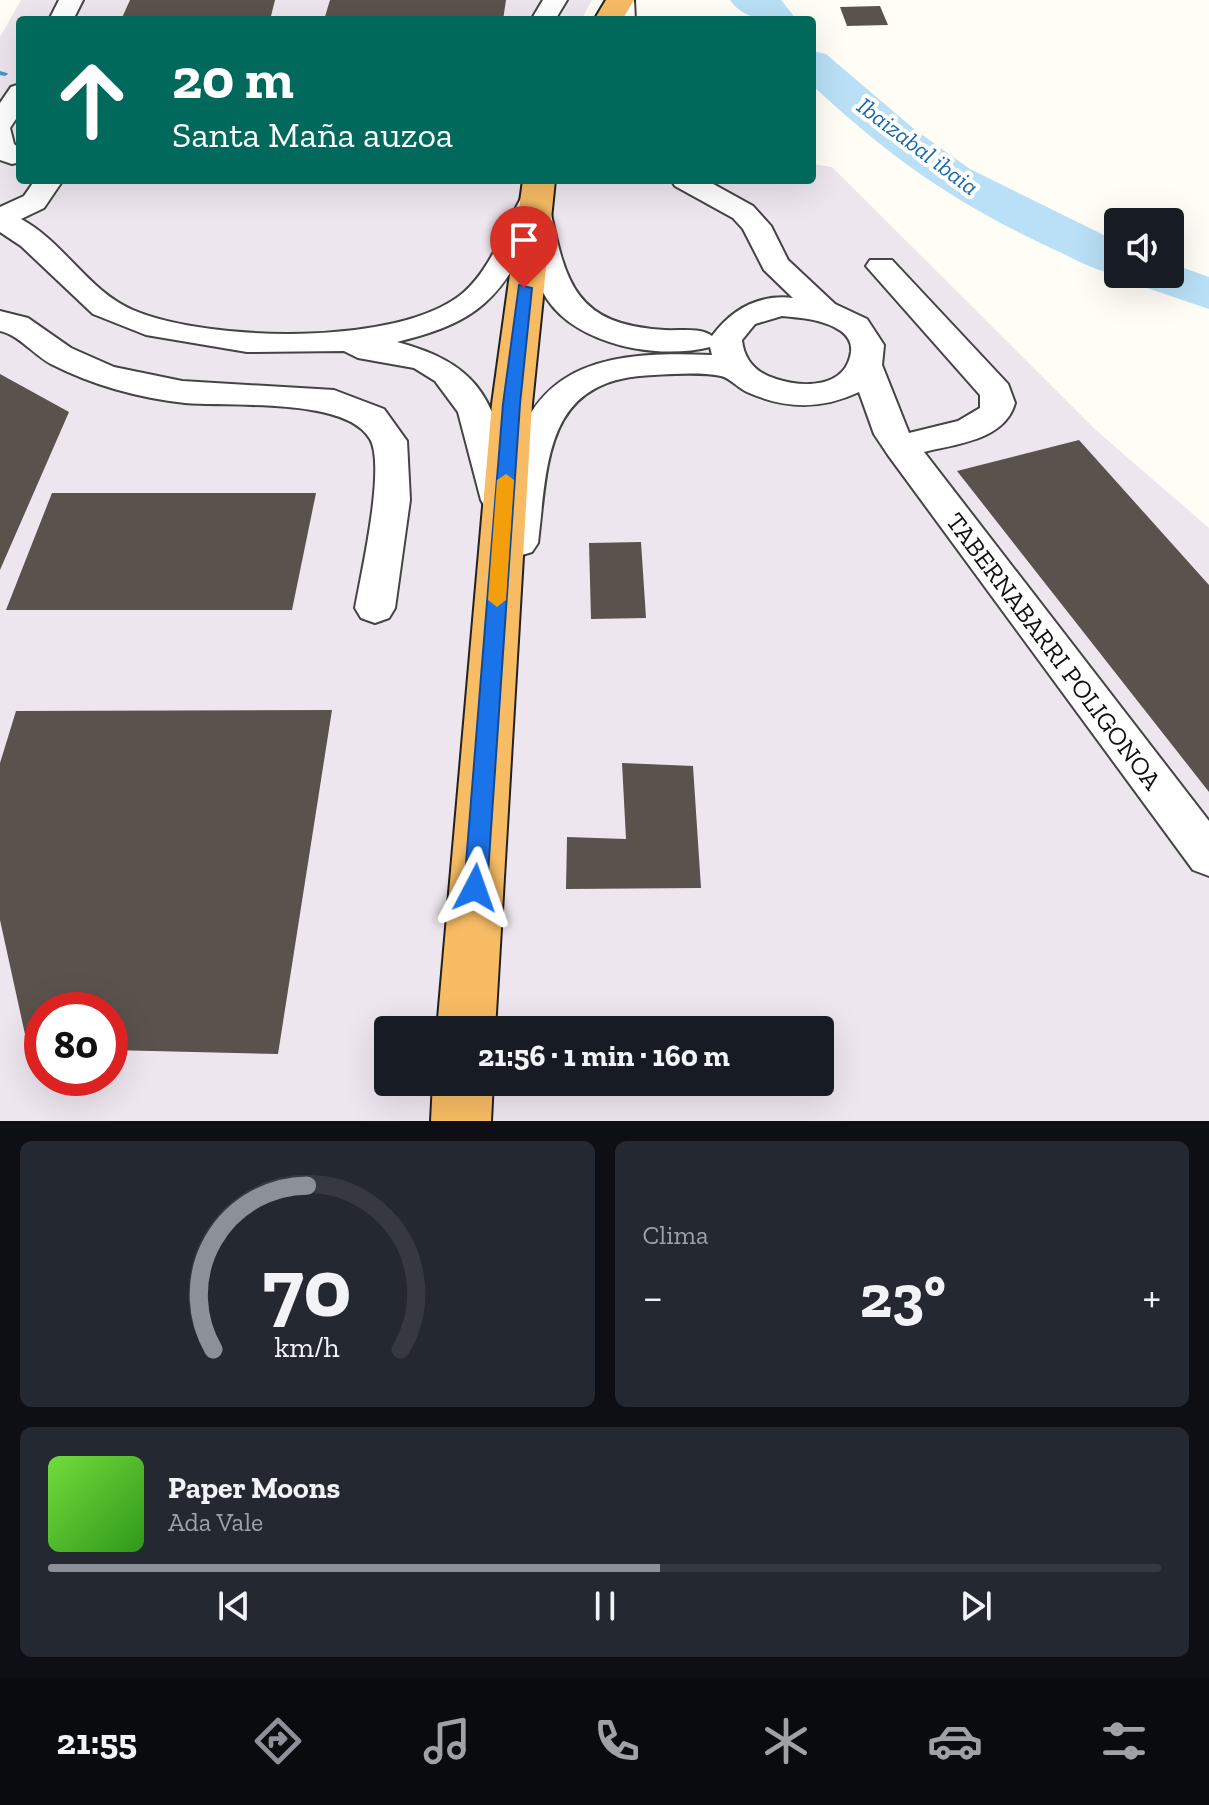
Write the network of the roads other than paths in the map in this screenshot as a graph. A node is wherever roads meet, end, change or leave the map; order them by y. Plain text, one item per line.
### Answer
1 (16, 98) edge
2 (0, 124) edge
3 (692, 184) edge
4 (46, 186) edge
5 (536, 190) edge
6 (8, 224) edge
7 (775, 264) junction
8 (881, 266) dead end
9 (823, 310) junction
10 (757, 311) junction
11 (0, 321) edge
12 (328, 342) junction
13 (729, 352) junction
14 (867, 368) junction
15 (817, 394) junction
16 (896, 441) junction
17 (503, 516) junction
18 (375, 608) dead end
19 (484, 775) junction
20 (1209, 856) edge
21 (467, 1016) edge
22 (462, 1096) edge
23 (461, 1121) edge

1 - 2 street
3 - 7 street
4 - 6 street
5 - 12 street
5 - 13 street
5 - 17 highway
6 - 12 street
7 - 9 street
7 - 10 street
8 - 16 street
9 - 10 street
9 - 14 street
10 - 13 street
11 - 18 street
12 - 17 street
13 - 15 street
13 - 19 street
14 - 15 street
14 - 16 street
15 - 16 street
16 - 20 street, TABERNABARRI POLIGONOA
17 - 19 highway
19 - 21 highway
22 - 23 highway

